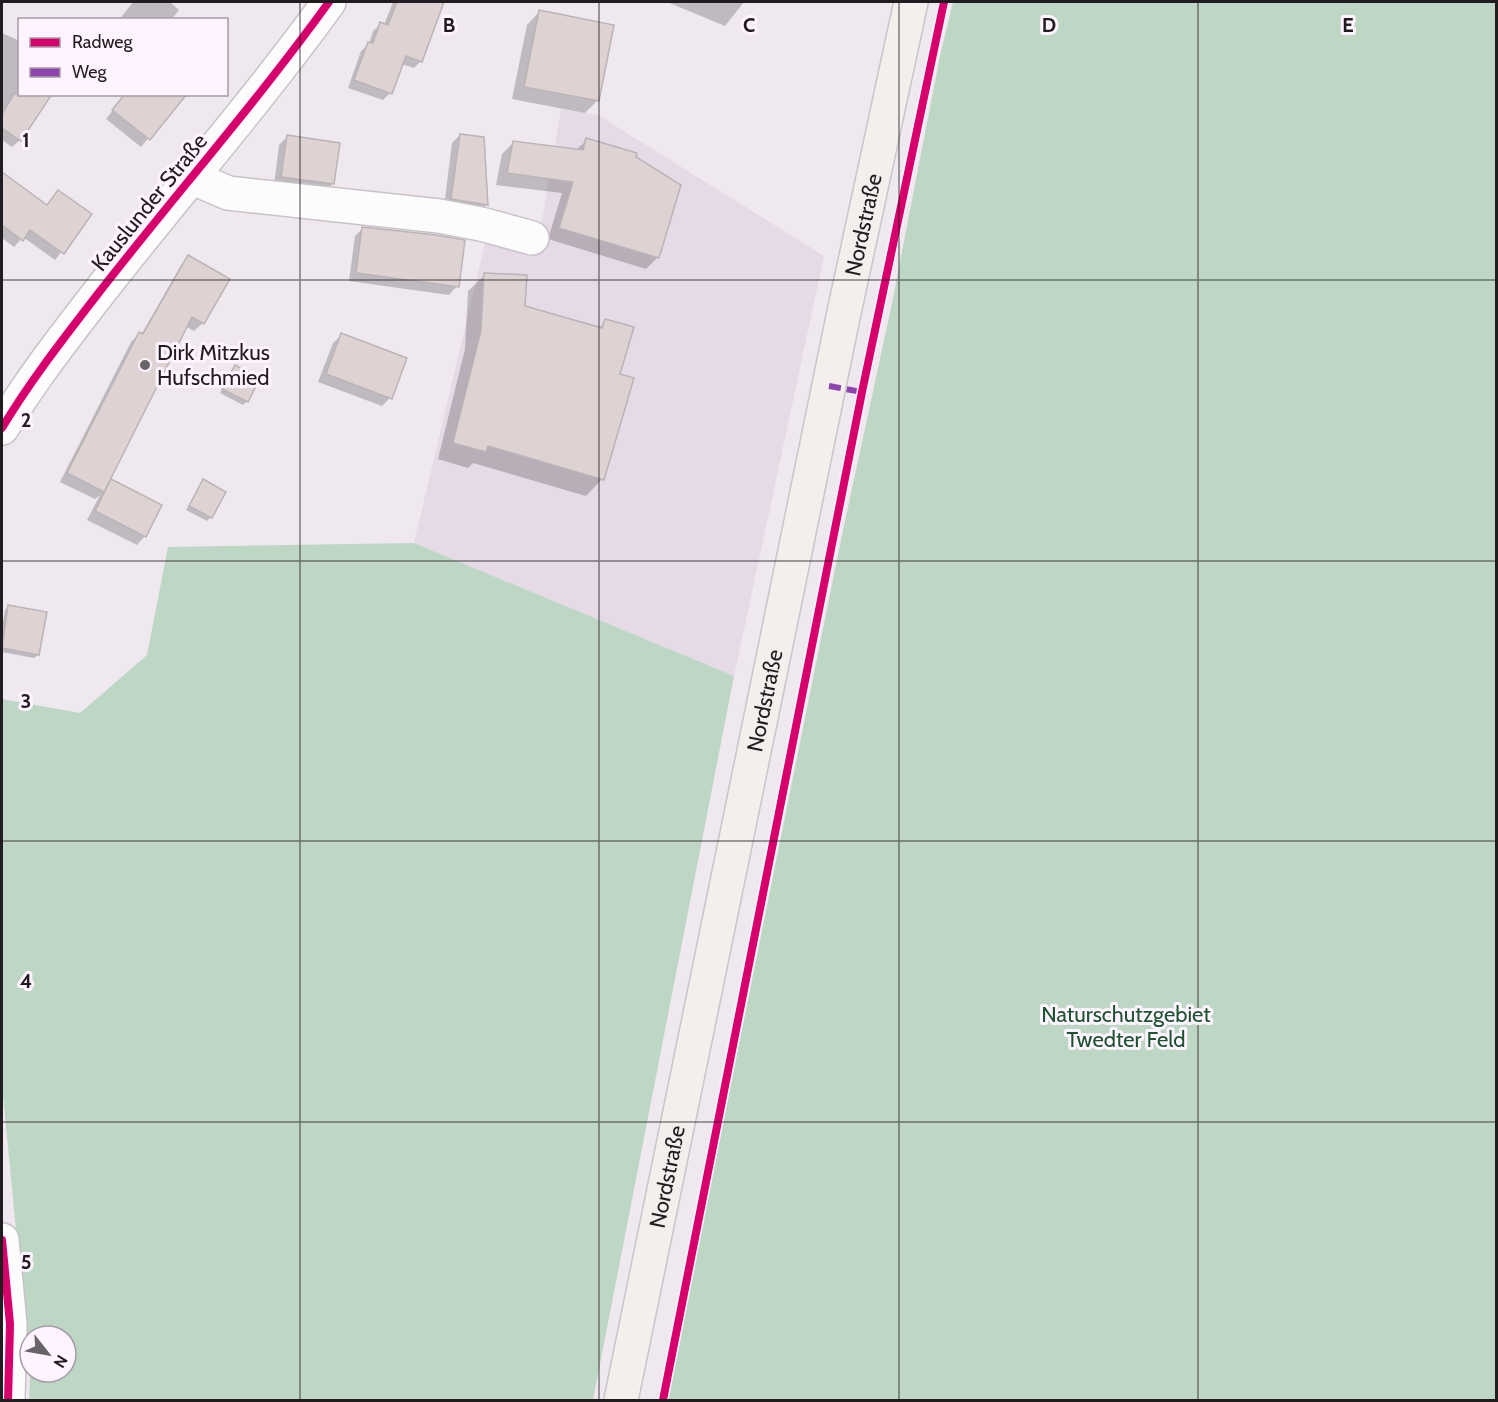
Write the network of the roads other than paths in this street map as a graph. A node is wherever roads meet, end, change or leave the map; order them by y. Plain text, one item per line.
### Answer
1 (329, 2) edge
2 (910, 2) edge
3 (191, 177) junction
4 (532, 238) dead end
5 (2, 428) edge
6 (2, 1240) edge
7 (9, 1401) edge
8 (621, 1401) edge

1 - 3 street, Kauslunder Straße
2 - 8 main road, Nordstraße
3 - 4 street
3 - 5 street, Kauslunder Straße
6 - 7 street

